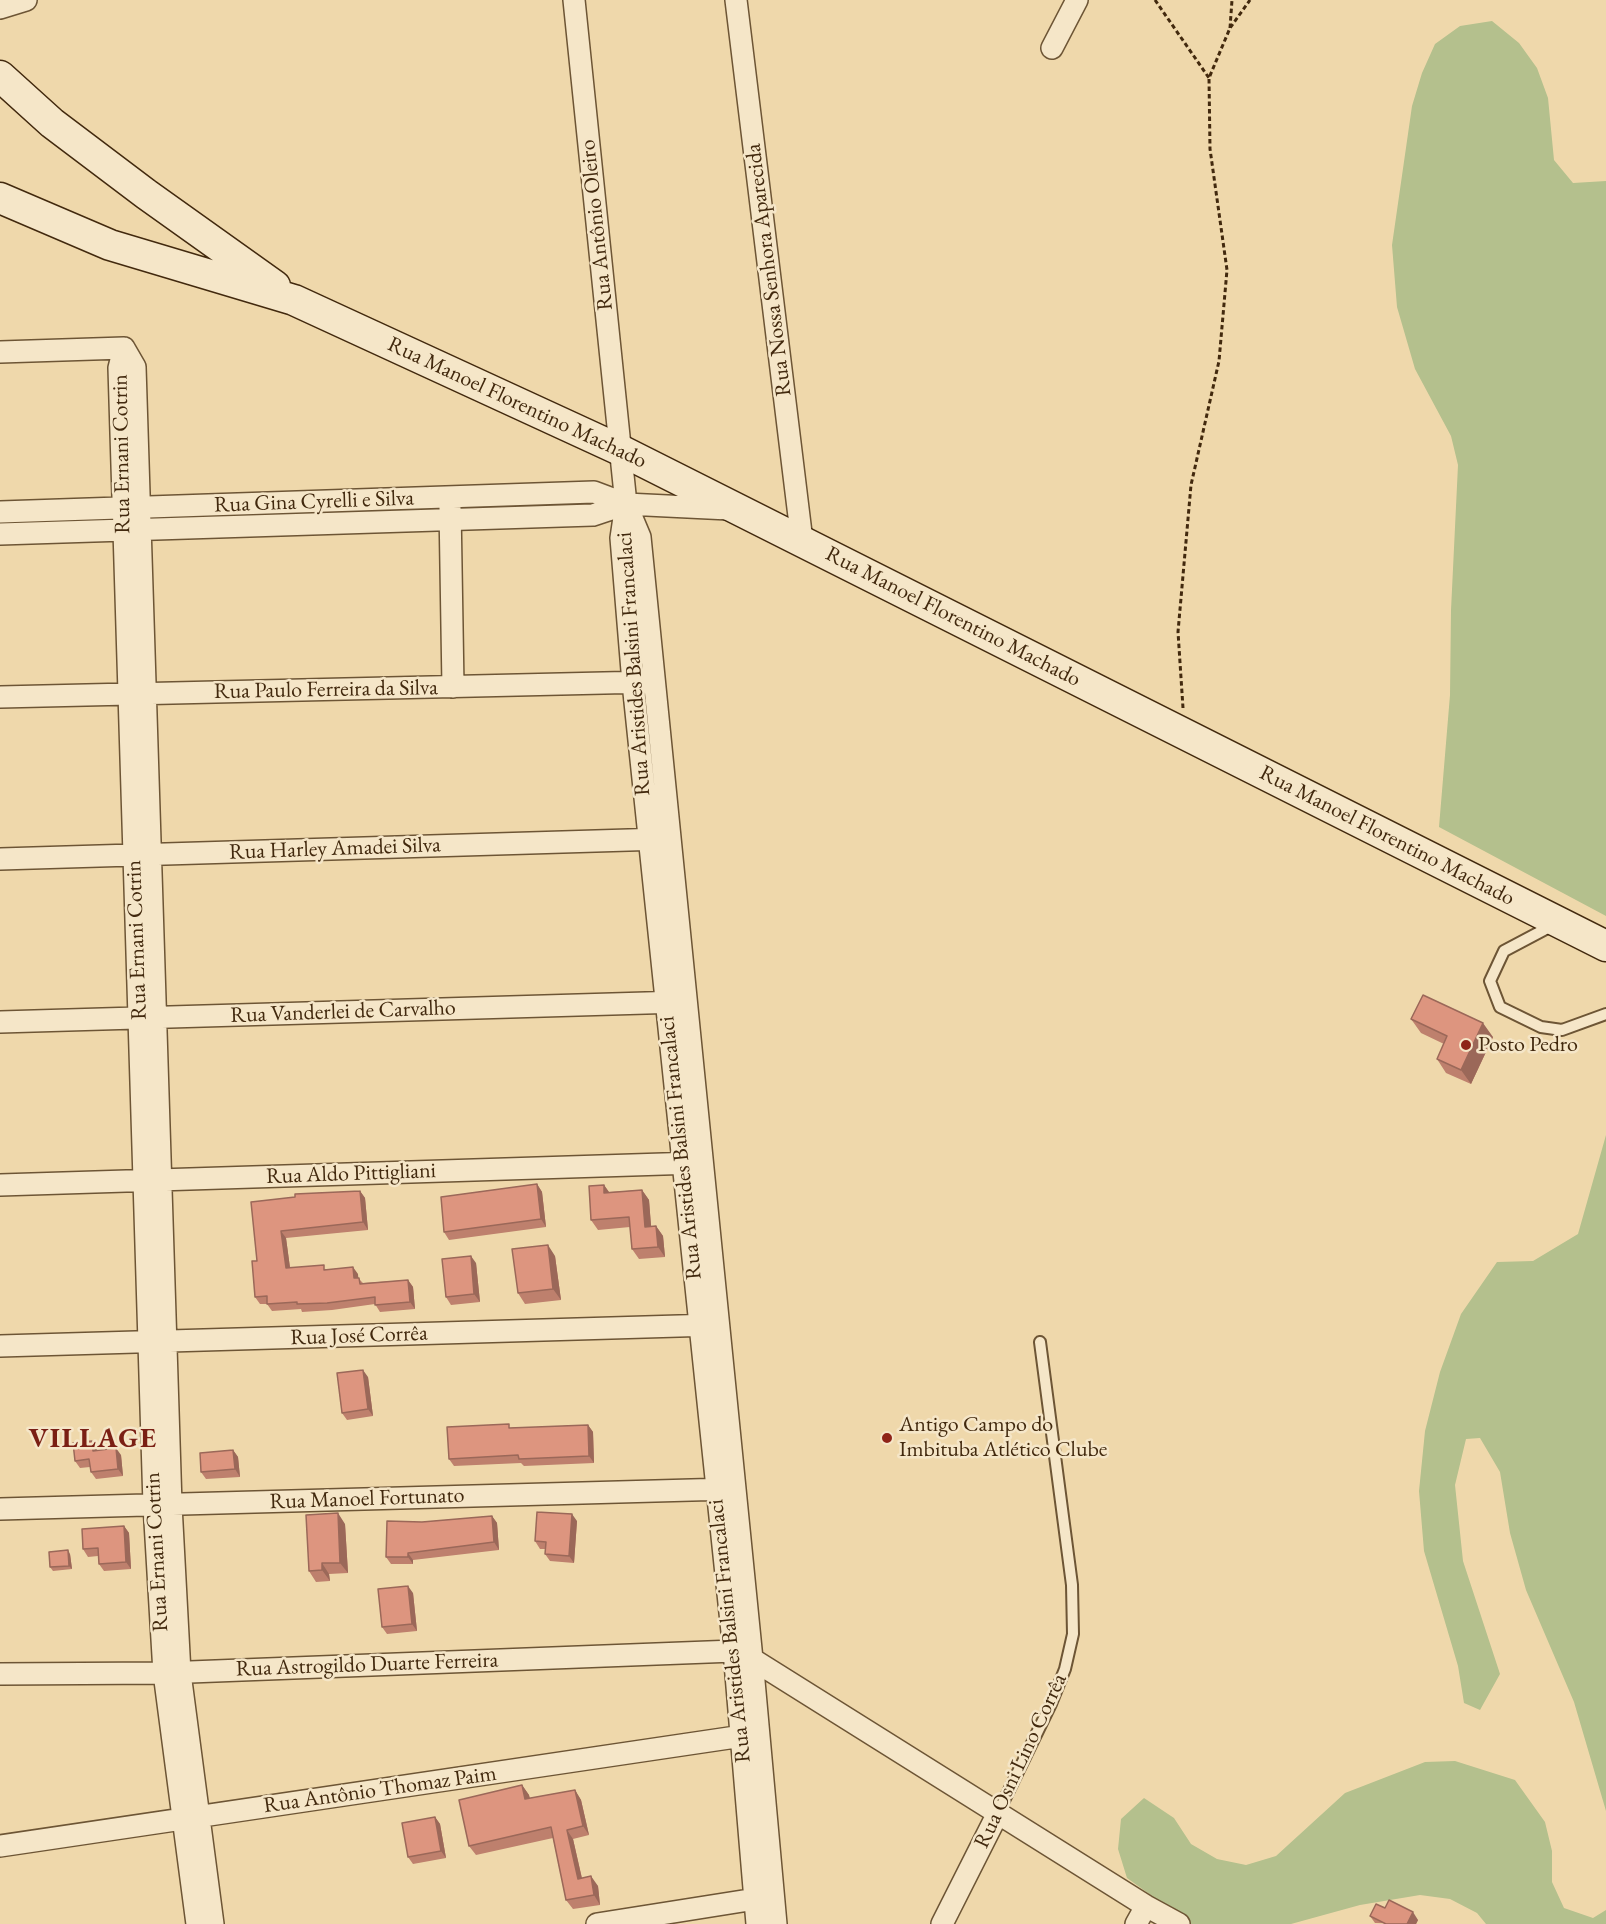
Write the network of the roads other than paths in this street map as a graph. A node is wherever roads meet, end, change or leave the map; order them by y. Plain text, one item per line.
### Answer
1 (26, 0) edge
2 (574, 0) edge
3 (736, 0) edge
4 (1077, 0) edge
5 (0, 8) edge
6 (1052, 48) dead end
7 (0, 76) edge
8 (0, 198) edge
9 (294, 300) junction
10 (0, 352) edge
11 (620, 450) junction
12 (449, 497) junction
13 (626, 504) junction
14 (132, 508) junction
15 (740, 510) junction
16 (0, 512) edge
17 (450, 519) junction
18 (133, 530) junction
19 (0, 534) edge
20 (802, 541) junction
21 (643, 682) junction
22 (453, 687) junction
23 (138, 694) junction
24 (0, 697) edge
25 (670, 839) junction
26 (648, 840) junction
27 (142, 855) junction
28 (0, 859) edge
29 (1558, 923) junction
30 (1606, 946) edge
31 (676, 1002) junction
32 (1606, 1014) edge
33 (148, 1018) junction
34 (0, 1022) edge
35 (692, 1163) junction
36 (152, 1180) junction
37 (0, 1185) edge
38 (709, 1326) junction
39 (157, 1342) junction
40 (1040, 1342) dead end
41 (0, 1346) edge
42 (725, 1489) junction
43 (162, 1505) junction
44 (0, 1509) edge
45 (743, 1655) junction
46 (172, 1673) junction
47 (0, 1674) edge
48 (751, 1735) junction
49 (998, 1813) junction
50 (191, 1817) junction
51 (0, 1846) edge
52 (764, 1898) junction
53 (1141, 1915) edge
54 (197, 1924) edge
55 (213, 1924) edge
56 (597, 1924) edge
57 (757, 1924) edge
58 (776, 1924) edge
59 (942, 1924) edge
60 (1179, 1924) edge

1 - 5 street
2 - 11 street, Rua Antônio Oleiro
3 - 20 street, Rua Nossa Senhora Aparecida
4 - 6 street
7 - 9 main road, Rua Manoel Florentino Machado
8 - 9 main road, Rua Manoel Florentino Machado
9 - 11 main road, Rua Manoel Florentino Machado
10 - 14 street, Rua Ernani Cotrin
11 - 13 street, Rua Antônio Oleiro
11 - 15 main road, Rua Manoel Florentino Machado
12 - 13 street, Rua Gina Cyrelli e Silva
12 - 14 street, Rua Gina Cyrelli e Silva
12 - 17 street
13 - 15 street, Rua Gina Cyrelli e Silva
13 - 17 street, Rua Gina Cyrelli e Silva
13 - 21 street, Rua Aristides Balsini Francalaci
14 - 16 street, Rua Gina Cyrelli e Silva
14 - 18 street, Rua Ernani Cotrin
15 - 20 main road, Rua Manoel Florentino Machado
17 - 18 street, Rua Gina Cyrelli e Silva
17 - 22 street
18 - 19 street, Rua Gina Cyrelli e Silva
18 - 23 street, Rua Ernani Cotrin
20 - 29 main road, Rua Manoel Florentino Machado
21 - 22 street, Rua Paulo Ferreira da Silva
21 - 25 street, Rua Aristides Balsini Francalaci
21 - 26 street, Rua Aristides Balsini Francalaci
22 - 23 street, Rua Paulo Ferreira da Silva
23 - 24 street, Rua Paulo Ferreira da Silva
23 - 27 street, Rua Ernani Cotrin
25 - 26 street, Rua Harley Amadei Silva
25 - 31 street, Rua Aristides Balsini Francalaci
26 - 27 street, Rua Harley Amadei Silva
26 - 31 street, Rua Aristides Balsini Francalaci
27 - 28 street, Rua Harley Amadei Silva
27 - 33 street, Rua Ernani Cotrin
29 - 30 main road, Rua Manoel Florentino Machado
29 - 32 lane
31 - 33 street, Rua Vanderlei de Carvalho
31 - 35 street, Rua Aristides Balsini Francalaci
33 - 34 street, Rua Vanderlei de Carvalho
33 - 36 street, Rua Ernani Cotrin
35 - 36 street, Rua Aldo Pittigliani
35 - 38 street, Rua Aristides Balsini Francalaci
36 - 37 street, Rua Aldo Pittigliani
36 - 39 street, Rua Ernani Cotrin
38 - 39 street, Rua José Corrêa
38 - 42 street, Rua Aristides Balsini Francalaci
39 - 41 street, Rua José Corrêa
39 - 43 street, Rua Ernani Cotrin
40 - 49 lane, Rua Osni Lino Corrêa
42 - 43 street, Rua Manoel Fortunato
42 - 45 street, Rua Aristides Balsini Francalaci
43 - 44 street, Rua Manoel Fortunato
43 - 46 street, Rua Ernani Cotrin
45 - 46 street, Rua Astrogildo Duarte Ferreira
45 - 48 street, Rua Aristides Balsini Francalaci
45 - 49 street
46 - 47 street, Rua Astrogildo Duarte Ferreira
46 - 50 street, Rua Ernani Cotrin
48 - 50 street, Rua Antônio Thomaz Paim
48 - 52 street, Rua Aristides Balsini Francalaci
49 - 53 street
49 - 59 street, Rua Osni Lino Corrêa
50 - 51 street, Rua Antônio Thomaz Paim
50 - 54 street, Rua Ernani Cotrin
50 - 55 street, Rua Ernani Cotrin
52 - 56 street
52 - 57 street, Rua Aristides Balsini Francalaci
52 - 58 street, Rua Aristides Balsini Francalaci
53 - 60 street

